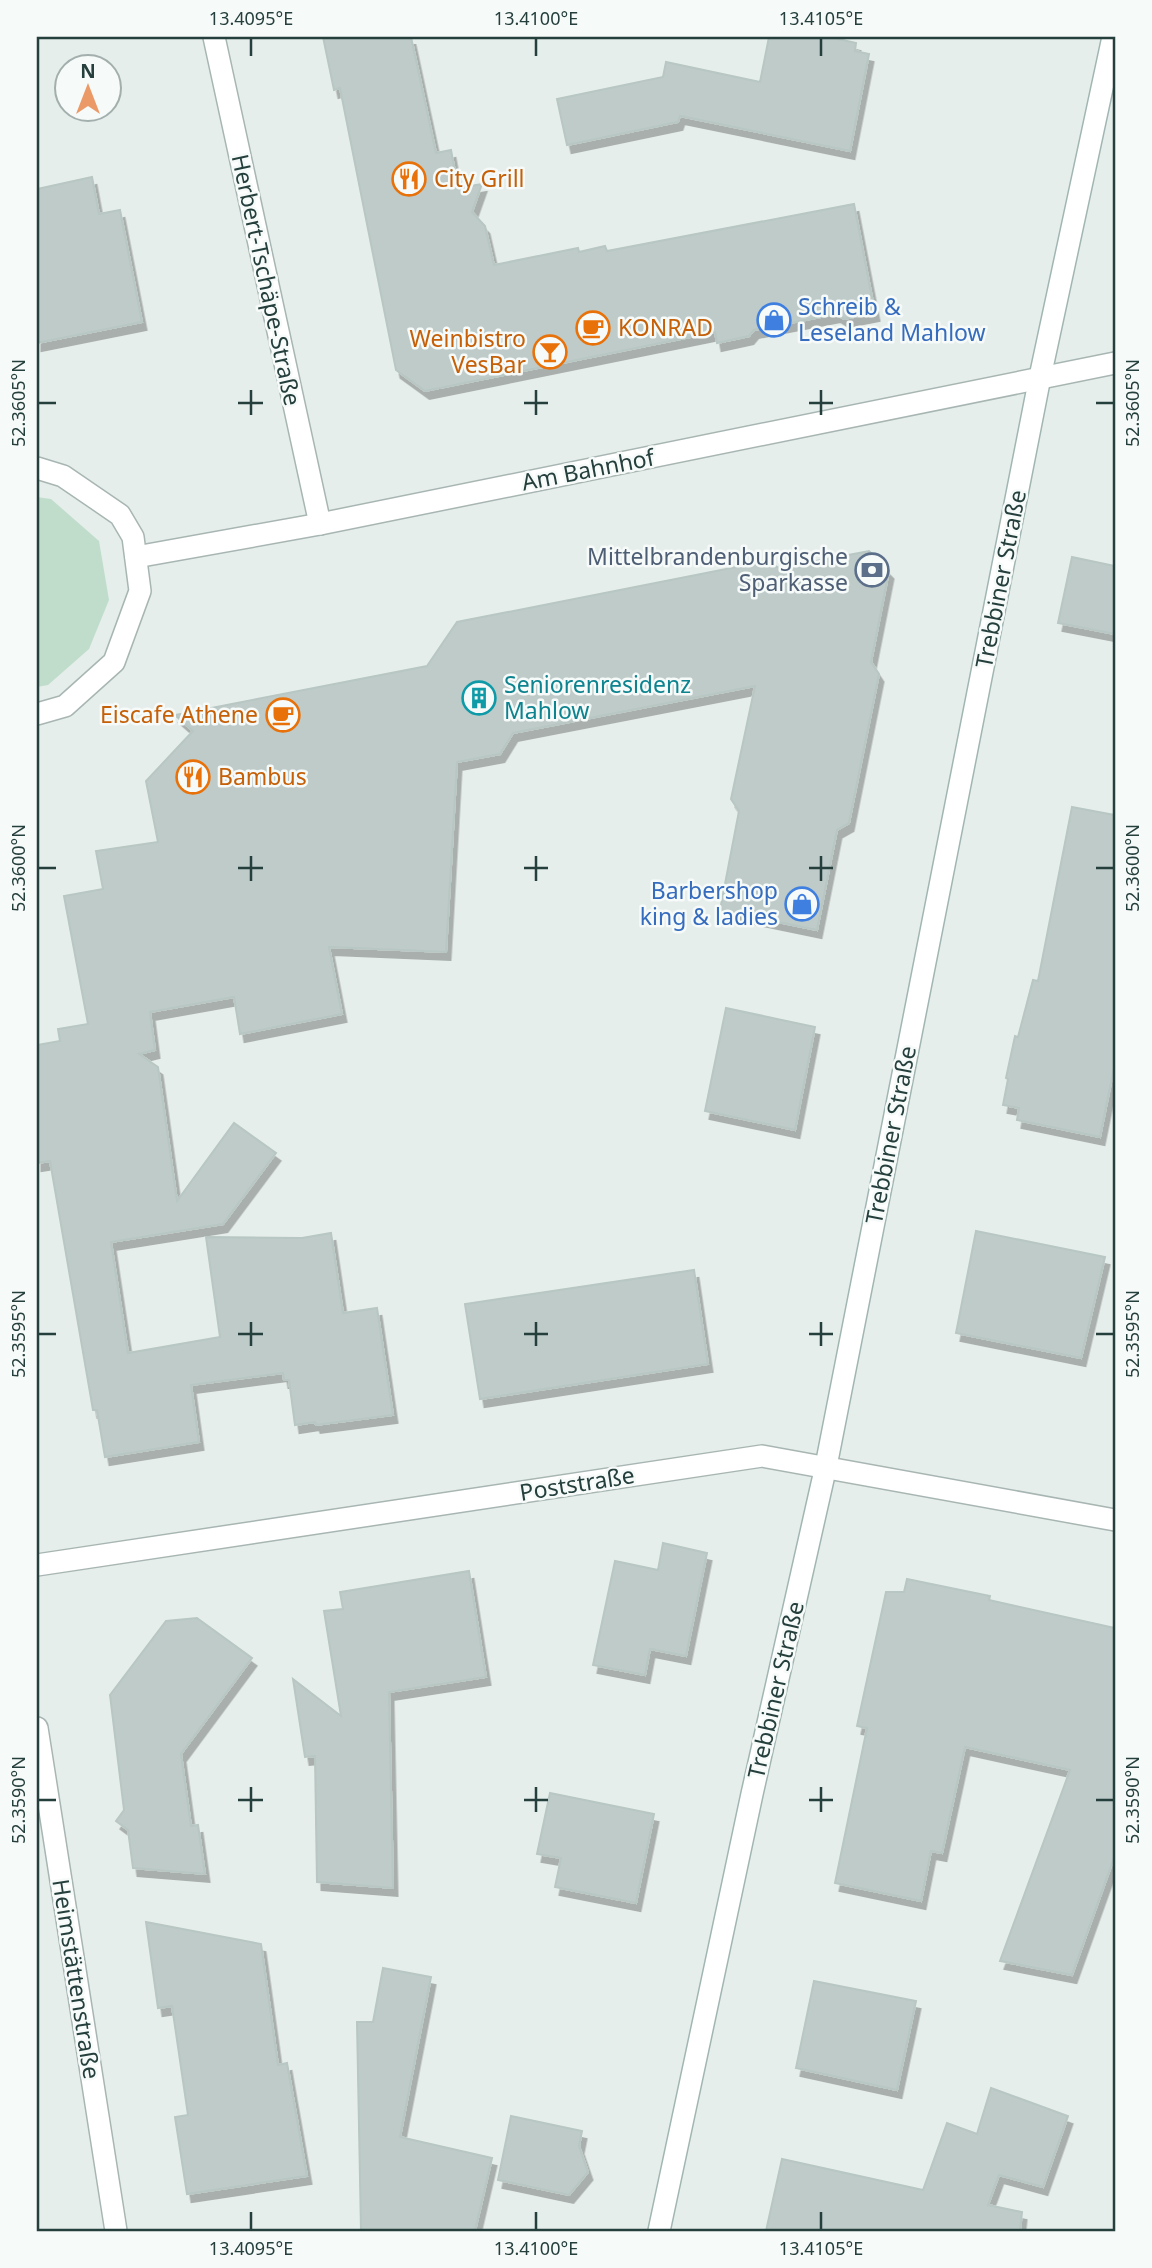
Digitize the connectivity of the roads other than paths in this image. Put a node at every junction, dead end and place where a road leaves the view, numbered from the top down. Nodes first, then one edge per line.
1 (214, 37) edge
2 (1113, 37) edge
3 (1115, 363) edge
4 (1040, 377) junction
5 (37, 468) edge
6 (320, 524) junction
7 (136, 557) junction
8 (37, 714) edge
9 (826, 1466) junction
10 (1115, 1520) edge
11 (37, 1565) edge
12 (37, 1728) edge
13 (116, 2231) edge
14 (659, 2231) edge

1 - 6 street, Herbert-Tschäpe-Straße
2 - 4 street, Trebbiner Straße
3 - 4 street, Am Bahnhof
4 - 6 street, Am Bahnhof
4 - 9 street, Trebbiner Straße
5 - 7 street
6 - 7 street, Am Bahnhof
7 - 8 street
9 - 10 street, Poststraße
9 - 11 street, Poststraße
9 - 14 street, Trebbiner Straße
12 - 13 street, Heimstättenstraße

